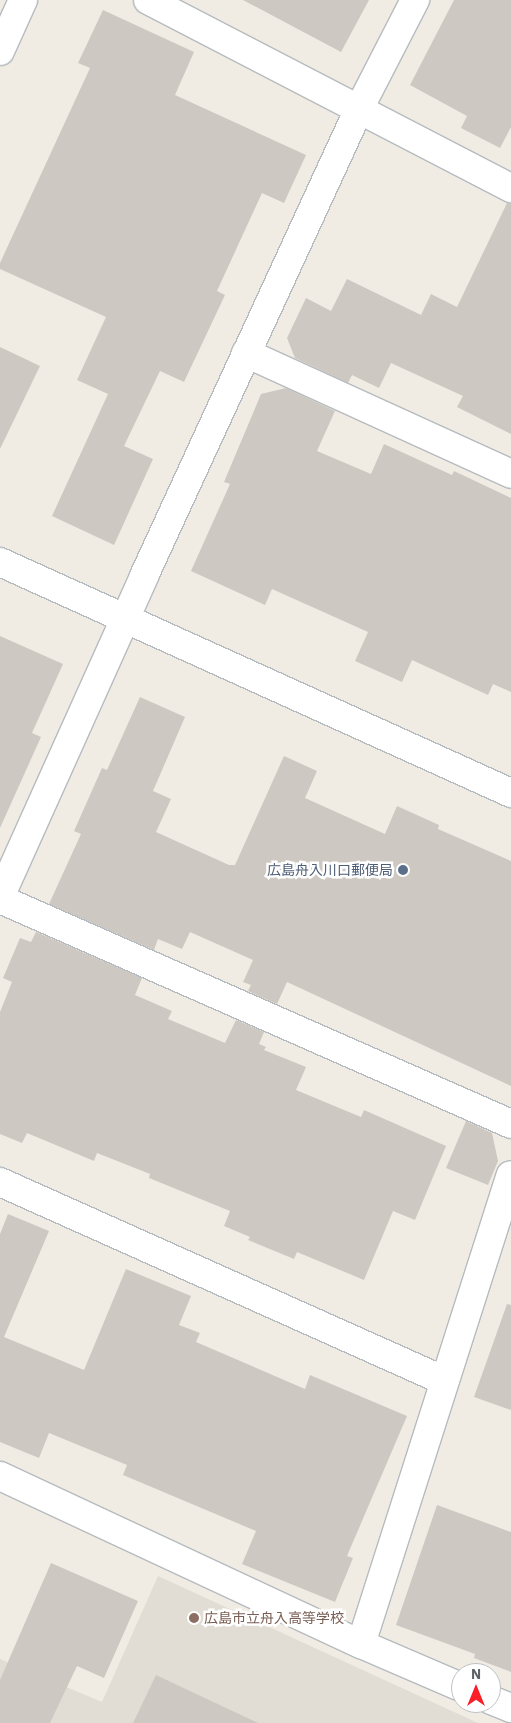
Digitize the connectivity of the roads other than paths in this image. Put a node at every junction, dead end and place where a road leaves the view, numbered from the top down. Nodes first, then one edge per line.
1 (23, 0) edge
2 (148, 0) edge
3 (415, 0) edge
4 (0, 51) edge
5 (359, 109) junction
6 (511, 188) edge
7 (246, 353) junction
8 (511, 474) edge
9 (0, 562) edge
10 (125, 619) junction
11 (511, 793) edge
12 (0, 898) edge
13 (511, 1124) edge
14 (511, 1175) edge
15 (0, 1182) edge
16 (444, 1381) junction
17 (0, 1476) edge
18 (361, 1644) junction
19 (451, 1683) edge

1 - 4 street
2 - 5 street
3 - 5 street
5 - 6 street
5 - 7 street
7 - 8 street
7 - 10 street
9 - 10 street
10 - 11 street
10 - 12 street
12 - 13 street
14 - 16 street
15 - 16 street
16 - 18 street
17 - 18 street
18 - 19 street

